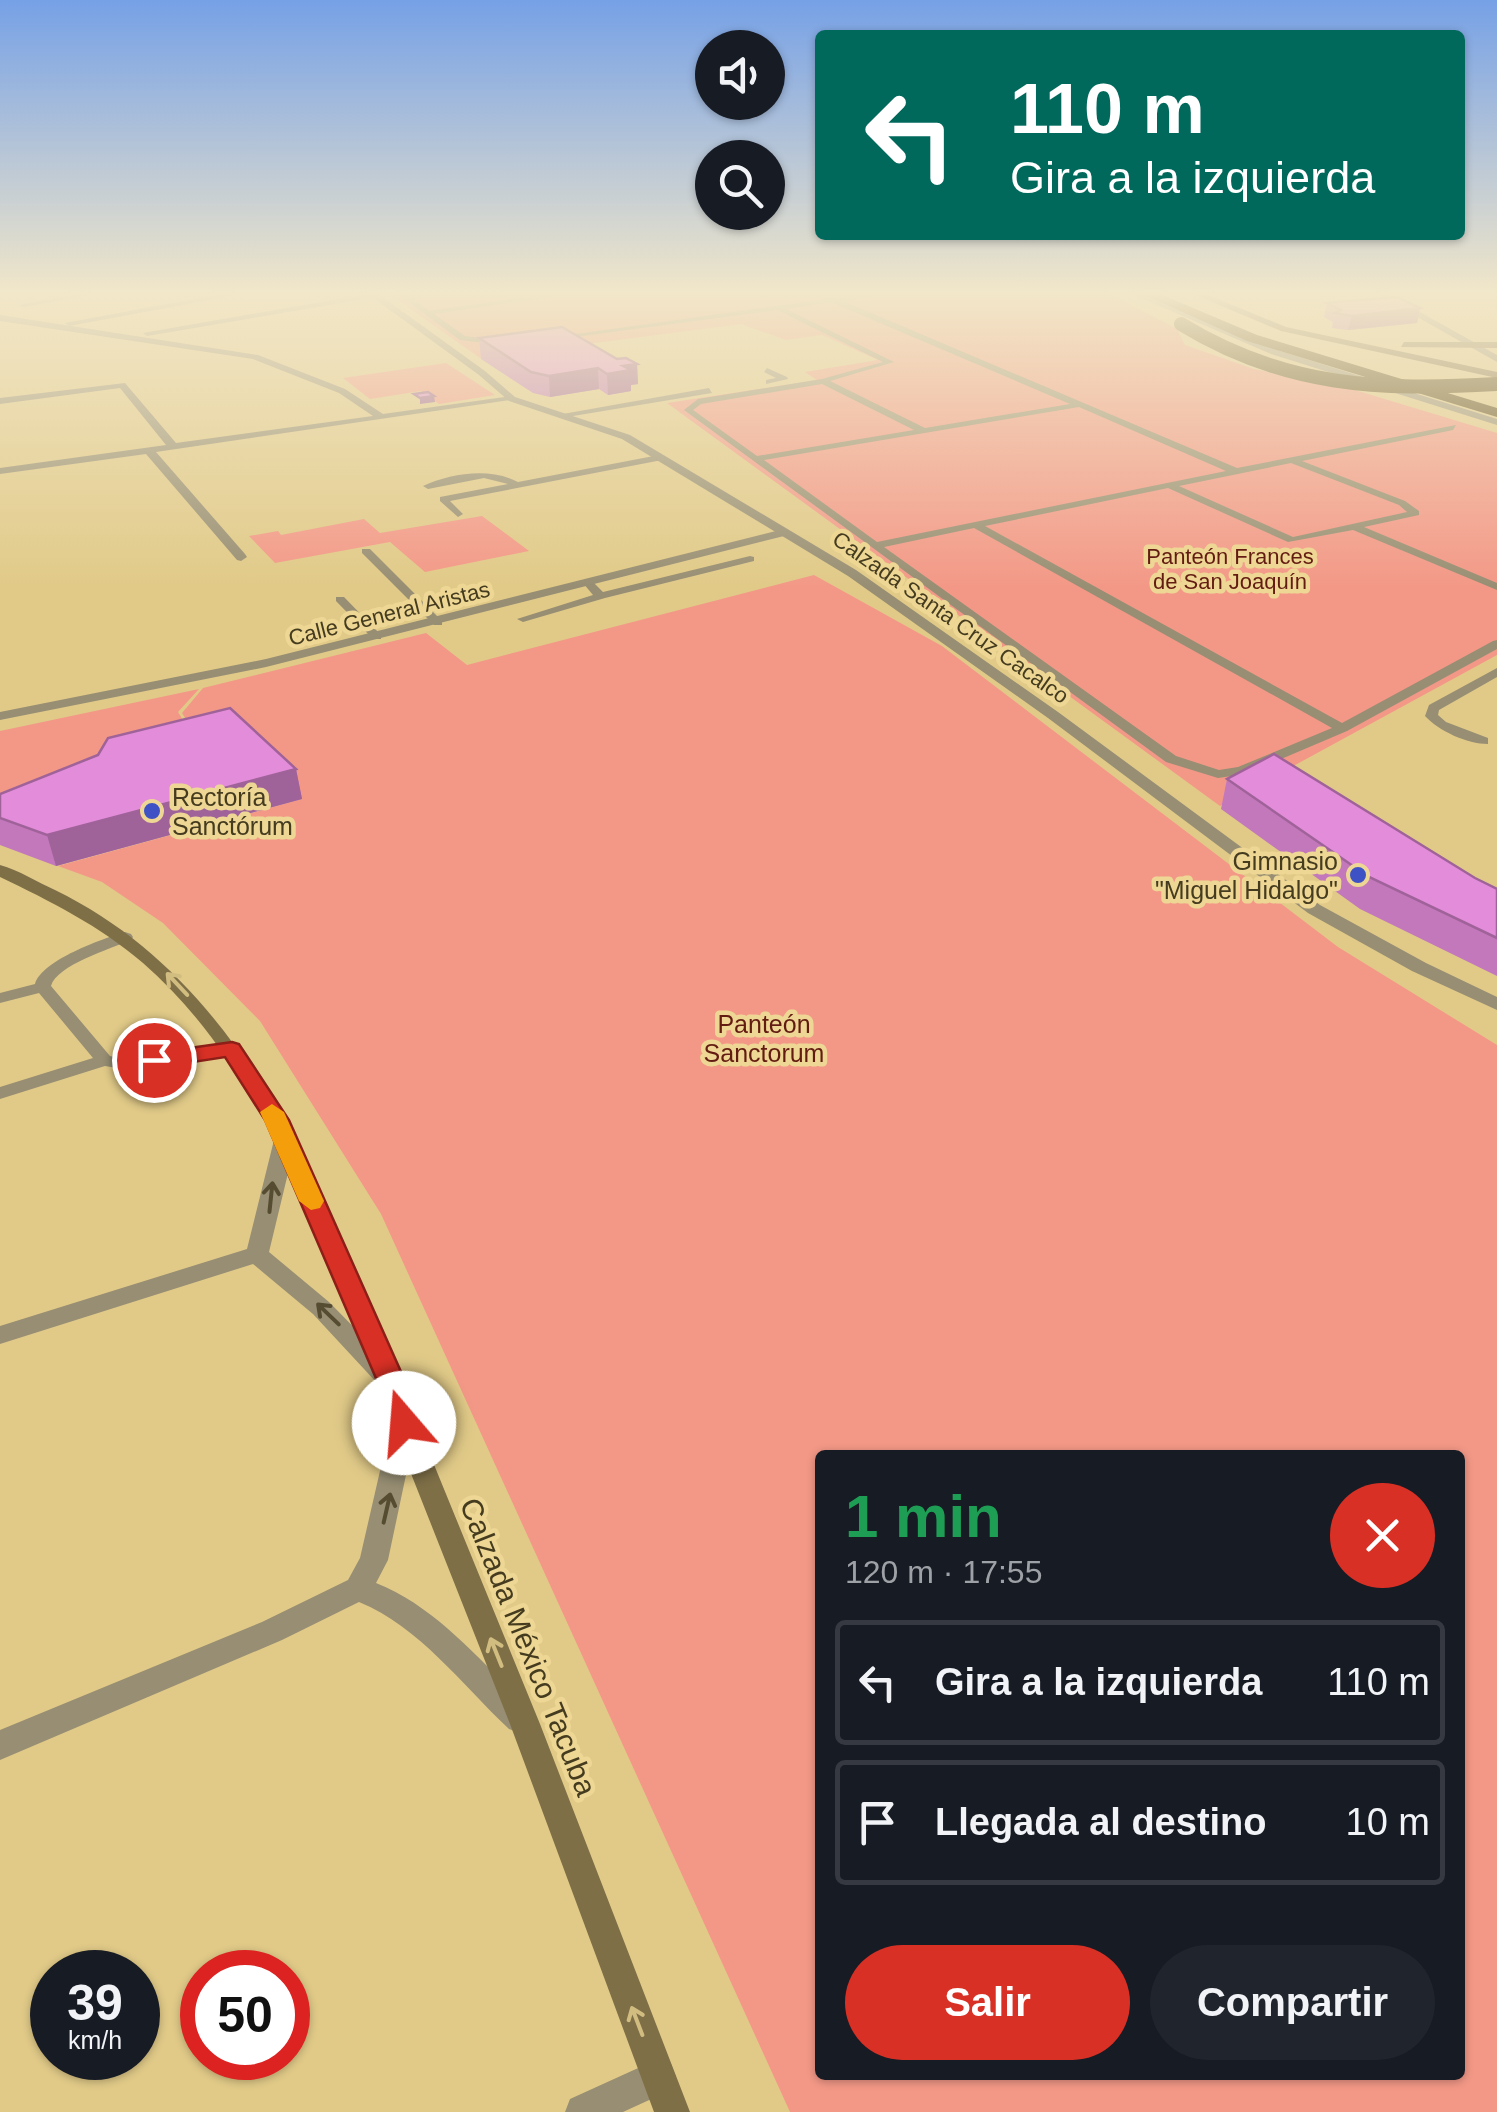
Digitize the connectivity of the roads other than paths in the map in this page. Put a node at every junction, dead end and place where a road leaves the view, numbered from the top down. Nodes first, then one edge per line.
1 (85, 390) edge
2 (126, 390) edge
3 (339, 390) edge
4 (501, 390) edge
5 (719, 390) edge
6 (777, 390) edge
7 (840, 390) edge
8 (1042, 390) edge
9 (1394, 390) edge
10 (1420, 390) edge
11 (512, 399) junction
12 (0, 400) edge
13 (1078, 405) junction
14 (1497, 413) edge
15 (378, 415) junction
16 (561, 415) junction
17 (1497, 422) edge
18 (1453, 427) dead end
19 (924, 431) junction
20 (171, 444) junction
21 (148, 448) junction
22 (659, 458) junction
23 (760, 458) junction
24 (1291, 460) junction
25 (0, 470) edge
26 (1235, 471) junction
27 (515, 484) junction
28 (428, 486) dead end
29 (1171, 486) junction
30 (458, 514) dead end
31 (976, 525) junction
32 (1356, 528) junction
33 (784, 534) junction
34 (878, 545) junction
35 (366, 551) dead end
36 (240, 558) dead end
37 (750, 558) dead end
38 (588, 584) junction
39 (1497, 587) edge
40 (601, 596) junction
41 (340, 599) dead end
42 (522, 619) dead end
43 (438, 623) junction
44 (377, 637) junction
45 (1497, 644) edge
46 (1497, 672) edge
47 (0, 716) edge
48 (1342, 728) junction
49 (1484, 742) dead end
50 (0, 870) edge
51 (125, 938) junction
52 (43, 987) junction
53 (0, 998) edge
54 (1497, 1004) edge
55 (232, 1049) junction
56 (104, 1060) junction
57 (0, 1092) edge
58 (284, 1140) junction
59 (257, 1254) junction
60 (0, 1335) edge
61 (392, 1383) junction
62 (404, 1423) junction
63 (358, 1589) junction
64 (525, 1724) junction
65 (0, 1745) edge
66 (658, 2077) junction
67 (583, 2112) edge
68 (672, 2112) edge

1 - 12 street
2 - 20 street
3 - 15 street
4 - 11 street, Calzada Santa Cruz Cacalco
5 - 16 lane
6 - 23 lane
7 - 19 lane
8 - 13 lane
9 - 17 street
10 - 14 highway
11 - 15 street
11 - 16 street, Calzada Santa Cruz Cacalco
13 - 19 lane
13 - 26 lane
15 - 20 street
16 - 22 street, Calzada Santa Cruz Cacalco
18 - 24 lane
19 - 23 lane
20 - 21 street
21 - 25 street
21 - 36 street
22 - 27 lane
22 - 33 street, Calzada Santa Cruz Cacalco
23 - 34 lane
24 - 26 lane
24 - 32 lane
26 - 29 lane
27 - 28 lane
27 - 30 lane
29 - 31 lane
29 - 32 lane
31 - 34 lane
31 - 48 lane
32 - 39 lane
33 - 38 street, Calle General Aristas
33 - 54 street, Calzada Santa Cruz Cacalco
34 - 48 lane
35 - 43 lane
37 - 40 lane
38 - 40 lane
38 - 43 street, Calle General Aristas
40 - 42 lane
41 - 44 lane
43 - 44 street, Calle General Aristas
44 - 47 street, Calle General Aristas
45 - 48 lane
46 - 49 lane
50 - 51 main road, Calzada México Tacuba
51 - 52 lane
55 -> 51 main road, Calzada México Tacuba
52 - 53 lane
52 - 56 lane
55 - 56 lane
55 - 58 main road, Calzada México Tacuba
56 - 57 lane
59 -> 58 street
58 - 61 main road, Calzada México Tacuba
59 - 60 street
61 -> 59 street
61 - 62 main road, Calzada México Tacuba
63 -> 62 street
64 -> 62 main road, Calzada México Tacuba
63 - 64 street
63 - 65 street
66 -> 64 main road, Calzada México Tacuba
66 - 67 street
66 - 68 main road, Calzada México Tacuba

